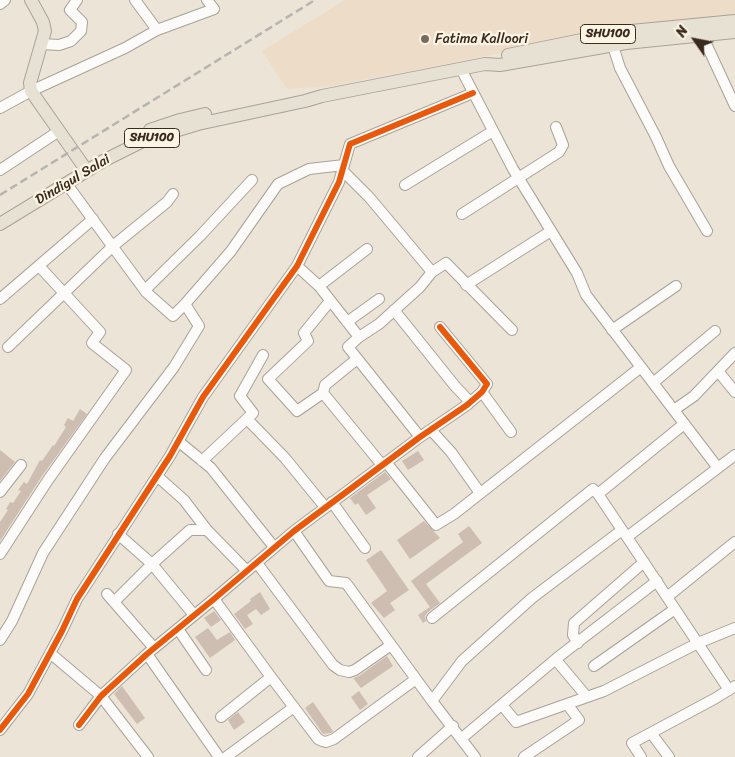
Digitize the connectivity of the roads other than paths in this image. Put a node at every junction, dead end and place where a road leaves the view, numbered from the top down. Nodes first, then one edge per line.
1 (5, 0) edge
2 (31, 0) edge
3 (77, 0) edge
4 (135, 0) edge
5 (207, 0) edge
6 (0, 4) edge
7 (735, 21) edge
8 (157, 30) junction
9 (735, 32) edge
10 (702, 35) junction
11 (42, 44) junction
12 (613, 46) junction
13 (485, 64) junction
14 (461, 68) junction
15 (31, 91) junction
16 (473, 93) junction
17 (735, 106) edge
18 (0, 108) edge
19 (556, 127) dead end
20 (60, 131) junction
21 (493, 131) junction
22 (85, 167) junction
23 (343, 168) junction
24 (0, 170) edge
25 (519, 178) junction
26 (252, 180) dead end
27 (66, 183) junction
28 (405, 185) dead end
29 (173, 194) dead end
30 (0, 214) edge
31 (462, 214) dead end
32 (93, 219) junction
33 (0, 224) edge
34 (551, 231) junction
35 (707, 231) dead end
36 (114, 246) junction
37 (367, 249) dead end
38 (38, 266) junction
39 (297, 266) junction
40 (432, 272) junction
41 (466, 285) junction
42 (319, 286) junction
43 (676, 286) dead end
44 (145, 290) junction
45 (65, 294) junction
46 (0, 299) edge
47 (379, 299) dead end
48 (330, 301) junction
49 (185, 304) junction
50 (394, 310) junction
51 (347, 322) junction
52 (440, 327) dead end
53 (512, 330) dead end
54 (612, 330) junction
55 (715, 331) dead end
56 (359, 337) junction
57 (8, 347) dead end
58 (735, 354) edge
59 (263, 355) dead end
60 (357, 359) junction
61 (641, 368) junction
62 (718, 371) junction
63 (653, 383) junction
64 (482, 392) junction
65 (735, 392) edge
66 (323, 393) junction
67 (470, 402) junction
68 (674, 410) junction
69 (247, 419) junction
70 (684, 424) junction
71 (431, 430) junction
72 (511, 432) dead end
73 (420, 437) junction
74 (178, 441) junction
75 (735, 455) edge
76 (202, 461) junction
77 (384, 464) junction
78 (21, 465) dead end
79 (718, 468) junction
80 (157, 476) junction
81 (0, 492) edge
82 (480, 493) junction
83 (598, 494) junction
84 (328, 505) junction
85 (207, 530) junction
86 (294, 531) junction
87 (625, 533) junction
88 (118, 534) junction
89 (274, 547) junction
90 (365, 548) dead end
91 (733, 548) edge
92 (0, 554) edge
93 (257, 562) junction
94 (644, 562) junction
95 (152, 564) junction
96 (247, 571) junction
97 (657, 581) junction
98 (107, 594) dead end
99 (667, 597) junction
100 (214, 599) junction
101 (114, 602) junction
102 (675, 609) junction
103 (194, 615) junction
104 (432, 618) dead end
105 (735, 628) edge
106 (178, 629) junction
107 (0, 640) edge
108 (578, 643) junction
109 (698, 643) junction
110 (391, 645) junction
111 (151, 651) junction
112 (50, 653) junction
113 (556, 660) junction
114 (594, 666) dead end
115 (206, 670) dead end
116 (271, 677) junction
117 (416, 679) junction
118 (732, 688) edge
119 (101, 696) junction
120 (587, 697) junction
121 (432, 701) junction
122 (567, 704) junction
123 (502, 705) junction
124 (294, 707) junction
125 (221, 717) dead end
126 (79, 725) dead end
127 (453, 726) junction
128 (0, 730) edge
129 (651, 733) junction
130 (462, 738) junction
131 (148, 757) edge
132 (219, 757) edge
133 (226, 757) edge
134 (418, 757) edge
135 (476, 757) edge
136 (524, 757) edge
137 (641, 757) edge
138 (669, 757) edge

1 - 6 street
2 - 11 main road
3 - 11 street
4 - 8 street
5 - 8 street
7 - 13 main road, Dindigul Salai / SHU100
8 - 15 street
9 - 10 main road, Dindigul Salai / SHU100
10 - 12 main road, Dindigul Salai / SHU100
10 - 17 street
11 - 15 main road
12 - 13 main road, Dindigul Salai / SHU100
12 - 35 street
13 - 14 main road, Dindigul Salai / SHU100
14 - 16 street
14 - 22 main road, Dindigul Salai / SHU100
15 - 18 street
15 - 20 main road
16 - 21 street
16 - 23 street
19 - 25 street
20 - 22 main road
20 - 24 street
21 - 25 street
21 - 28 street
22 - 27 main road, Dindigul Salai / SHU100
22 - 30 main road, Dindigul Salai / SHU100
23 - 39 street
23 - 40 street
23 - 49 street
25 - 31 street
25 - 34 street
26 - 44 street
27 - 32 street
27 - 33 main road, Dindigul Salai / SHU100
29 - 36 street
32 - 36 street
32 - 38 street
34 - 41 street
34 - 54 street
36 - 44 street
36 - 45 street
37 - 42 street
38 - 45 street
38 - 46 street
39 - 42 street
39 - 74 street
40 - 41 street
40 - 50 street
41 - 53 street
42 - 48 street
43 - 54 street
44 - 49 street
45 - 57 street
45 - 92 street
47 - 51 street
48 - 51 street
48 - 66 street
49 - 107 street
50 - 56 street
50 - 67 street
51 - 56 street
52 - 64 street
54 - 61 street
55 - 63 street
56 - 60 street
58 - 62 street
59 - 69 street
60 - 66 street
60 - 73 street
61 - 63 street
61 - 82 street
62 - 65 street
62 - 68 street
63 - 68 street
64 - 67 street
64 - 72 street
66 - 77 street
67 - 71 street
68 - 70 street
69 - 76 street
69 - 84 street
70 - 79 street
70 - 83 street
71 - 73 street
71 - 82 street
73 - 77 street
74 - 76 street
74 - 80 street
75 - 79 street
76 - 89 street
77 - 82 street
77 - 84 street
78 - 81 street
79 - 87 street
80 - 85 street
80 - 88 street
83 - 87 street
83 - 104 street
84 - 86 street
84 - 90 street
85 - 95 street
85 - 96 street
86 - 89 street
86 - 110 street
87 - 94 street
87 - 121 street
88 - 95 street
88 - 112 street
89 - 93 street
91 - 99 street
93 - 96 street
93 - 110 street
94 - 97 street
94 - 108 street
95 - 101 street
95 - 103 street
96 - 100 street
97 - 99 street
97 - 108 street
98 - 101 street
99 - 102 street
100 - 103 street
100 - 116 street
101 - 111 street
102 - 109 street
102 - 114 street
103 - 106 street
105 - 109 street
106 - 111 street
106 - 115 street
108 - 113 street
109 - 118 street
109 - 120 street
110 - 117 street
111 - 119 street
111 - 132 street
112 - 119 street
112 - 128 street
113 - 120 street
113 - 123 street
116 - 124 street
116 - 125 street
117 - 121 street
117 - 124 street
118 - 129 street
119 - 126 street
119 - 131 street
120 - 122 street
121 - 127 street
122 - 123 street
122 - 136 street
123 - 130 street
124 - 133 street
127 - 130 street
127 - 134 street
129 - 137 street
129 - 138 street
130 - 135 street

